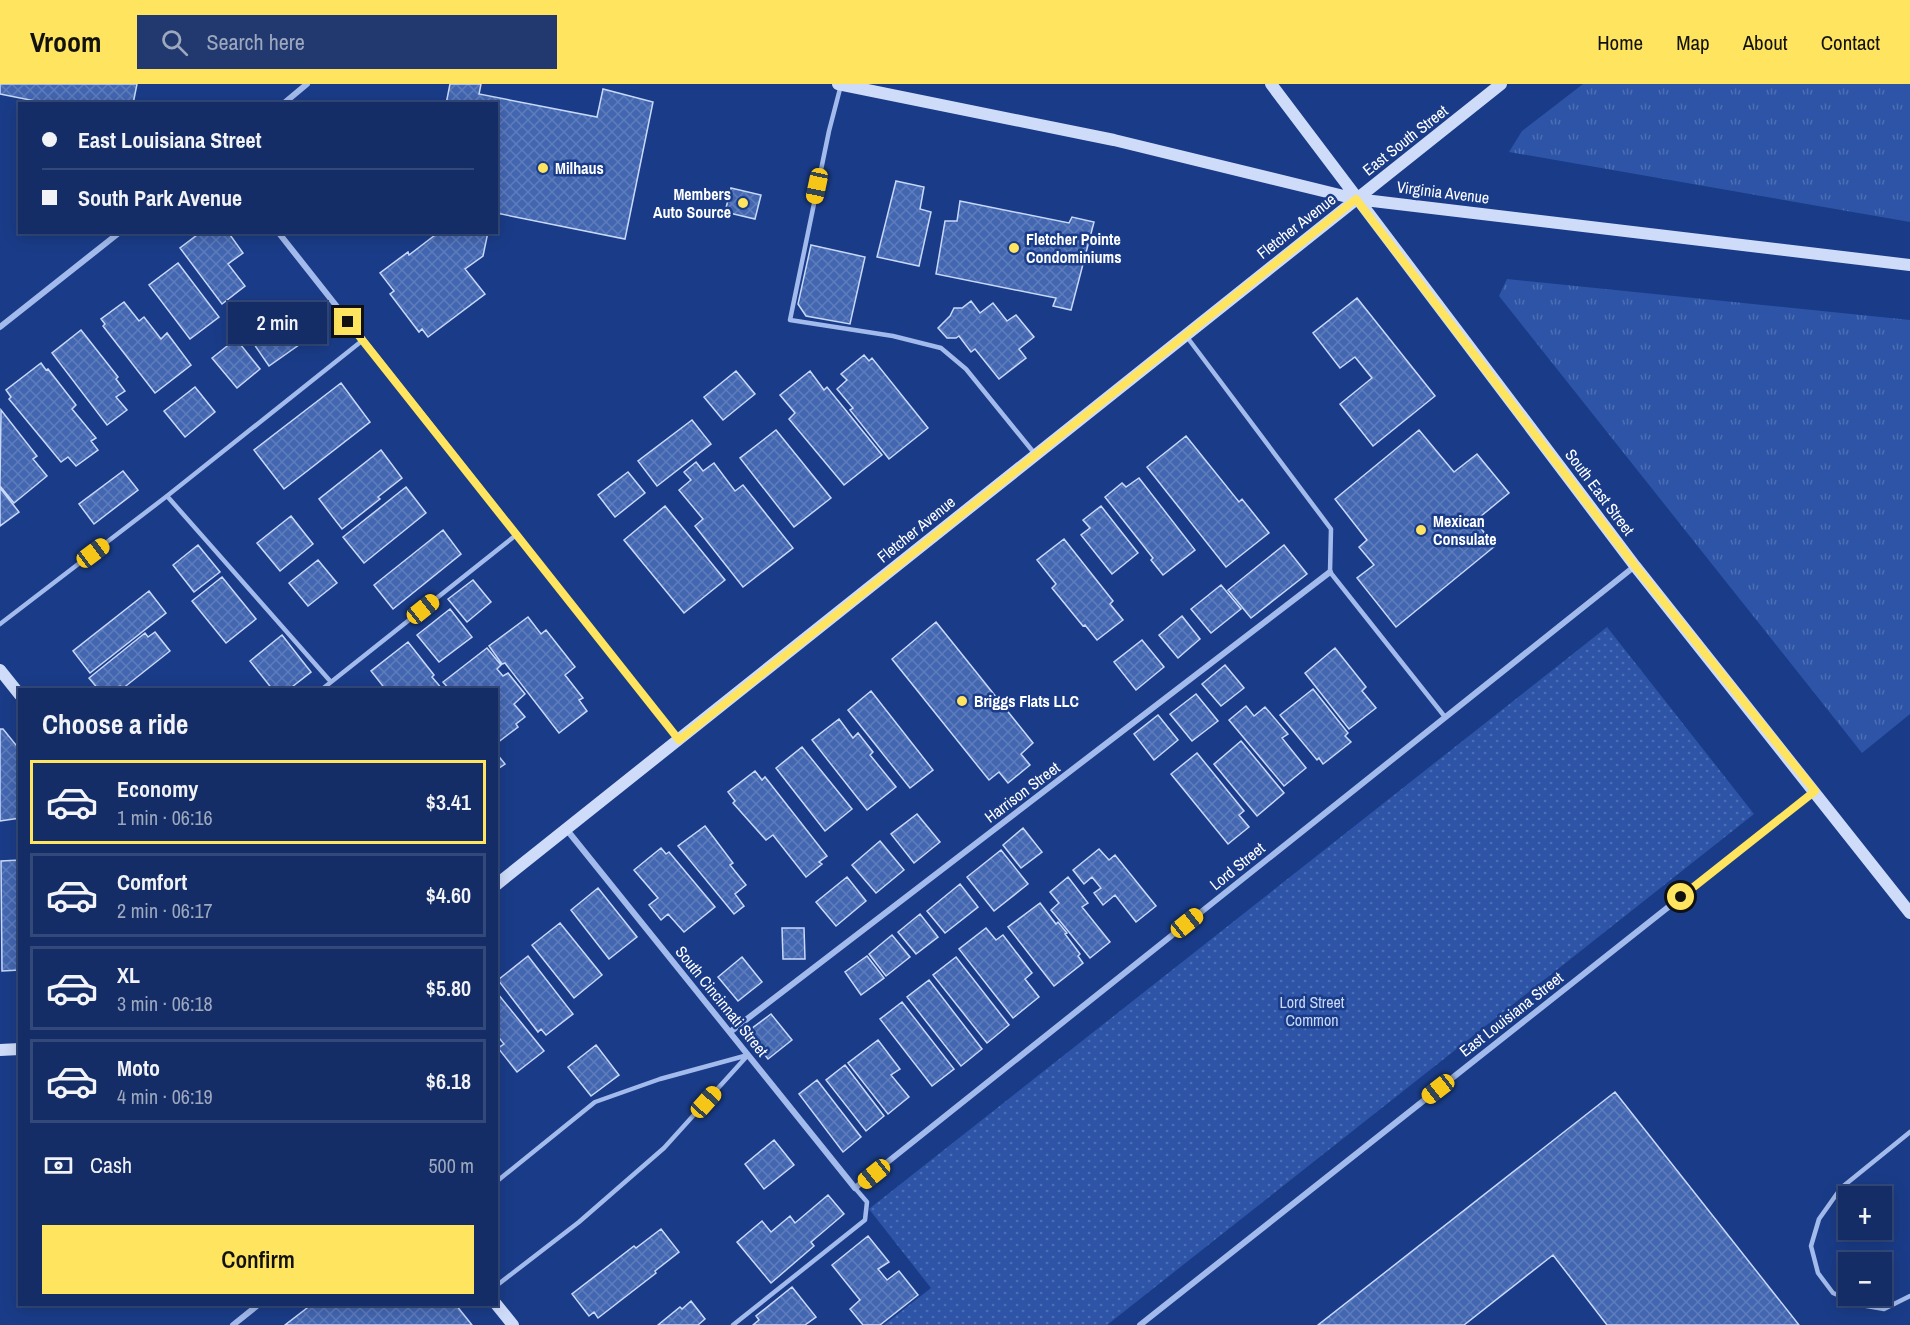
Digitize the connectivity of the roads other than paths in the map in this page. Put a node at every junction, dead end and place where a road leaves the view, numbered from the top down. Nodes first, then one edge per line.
1 (307, 84) edge
2 (839, 84) edge
3 (1271, 84) edge
4 (1501, 84) edge
5 (285, 102) edge
6 (1356, 199) junction
7 (117, 234) edge
8 (280, 234) edge
9 (1910, 265) edge
10 (0, 327) edge
11 (1185, 335) junction
12 (363, 340) junction
13 (1035, 454) junction
14 (167, 496) junction
15 (516, 535) junction
16 (1635, 566) junction
17 (1330, 572) junction
18 (0, 624) edge
19 (0, 670) edge
20 (331, 682) junction
21 (324, 688) edge
22 (13, 689) edge
23 (1445, 717) junction
24 (679, 740) junction
25 (1815, 791) junction
26 (567, 830) junction
27 (498, 883) edge
28 (1910, 913) edge
29 (730, 1032) junction
30 (18, 1049) edge
31 (0, 1050) edge
32 (748, 1055) junction
33 (1910, 1132) edge
34 (498, 1180) edge
35 (855, 1188) junction
36 (498, 1284) edge
37 (1910, 1296) edge
38 (257, 1306) edge
39 (498, 1306) edge
40 (233, 1325) edge
41 (513, 1325) edge
42 (733, 1325) edge
43 (1140, 1325) edge

1 - 5 street
2 - 6 main road, Virginia Avenue
2 - 13 lane
3 - 6 main road, South East Street
4 - 6 main road, East South Street
6 - 9 main road, Virginia Avenue
6 - 11 main road, Fletcher Avenue
6 - 16 main road, South East Street
7 - 10 street
8 - 12 street
11 - 13 main road, Fletcher Avenue
11 - 17 lane
12 - 14 lane
12 - 15 street
13 - 24 main road, Fletcher Avenue
14 - 18 lane
14 - 20 lane
15 - 20 lane
15 - 24 street
16 - 23 street, Lord Street
16 - 25 main road, South East Street
17 - 23 lane
17 - 29 street, Harrison Street
19 - 22 main road
20 - 21 lane
23 - 35 street, Lord Street
24 - 26 main road, Fletcher Avenue
25 - 28 main road, South East Street
25 - 43 street, East Louisiana Street
26 - 27 main road, Fletcher Avenue
26 - 29 street, South Cincinnati Street
29 - 32 street, South Cincinnati Street
30 - 31 main road
32 - 34 lane
32 - 35 street, South Cincinnati Street
32 - 36 lane
33 - 37 lane
35 - 42 lane
38 - 40 street
39 - 41 main road

